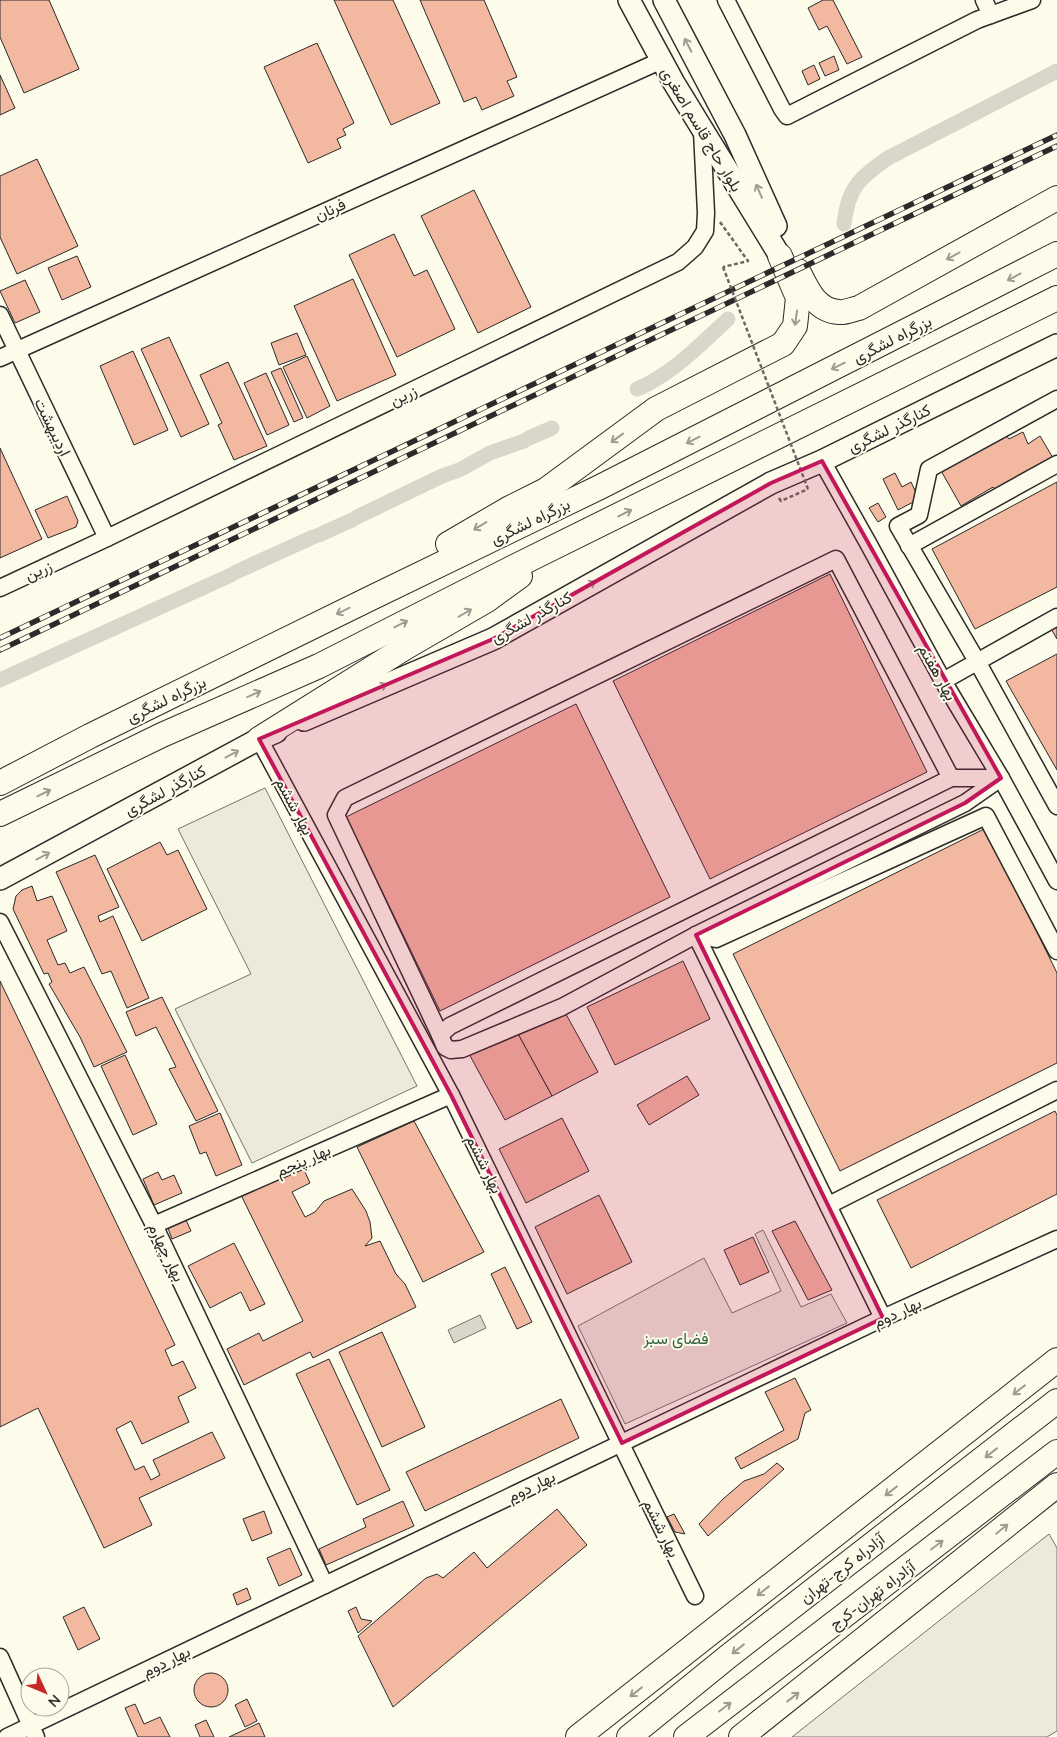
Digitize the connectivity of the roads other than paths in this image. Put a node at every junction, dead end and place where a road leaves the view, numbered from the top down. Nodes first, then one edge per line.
1 (629, 0) edge
2 (664, 0) edge
3 (726, 0) edge
4 (984, 0) edge
5 (1032, 0) edge
6 (991, 15) junction
7 (660, 61) junction
8 (702, 72) junction
9 (674, 83) junction
10 (702, 131) junction
11 (1057, 198) edge
12 (784, 253) junction
13 (1057, 254) edge
14 (1057, 298) edge
15 (0, 315) edge
16 (1057, 345) edge
17 (17, 350) junction
18 (0, 358) edge
19 (1057, 399) edge
20 (822, 461) junction
21 (1057, 464) edge
22 (588, 532) junction
23 (107, 538) junction
24 (909, 546) junction
25 (0, 588) edge
26 (369, 598) junction
27 (1057, 617) edge
28 (978, 663) junction
29 (943, 681) junction
30 (259, 739) junction
31 (951, 778) junction
32 (1001, 778) junction
33 (0, 782) edge
34 (1057, 806) edge
35 (0, 814) edge
36 (0, 879) edge
37 (1057, 880) edge
38 (0, 922) edge
39 (696, 934) junction
40 (1057, 951) edge
41 (440, 1035) junction
42 (1057, 1090) edge
43 (452, 1095) junction
44 (829, 1205) junction
45 (154, 1225) junction
46 (1057, 1238) edge
47 (884, 1318) junction
48 (1057, 1360) edge
49 (1057, 1402) edge
50 (622, 1443) junction
51 (1057, 1452) edge
52 (1057, 1485) edge
53 (324, 1585) junction
54 (695, 1596) dead end
55 (0, 1657) edge
56 (34, 1731) edge
57 (7, 1737) edge
58 (578, 1737) edge
59 (629, 1737) edge
60 (686, 1737) edge
61 (741, 1737) edge

1 - 7 main road, بلوار حاج قاسم اصغری
8 -> 2 main road, بلوار حاج قاسم اصغری
3 - 6 street
4 - 6 street
5 - 6 street
7 - 9 main road, بلوار حاج قاسم اصغری
7 - 17 street, فرنان
8 - 9 main road
12 -> 8 main road, بلوار حاج قاسم اصغری
9 - 10 main road, بلوار حاج قاسم اصغری
10 - 12 main road, بلوار حاج قاسم اصغری
10 - 23 street, زرین
11 -> 12 highway
12 -> 26 highway
13 -> 26 highway, بزرگراه لشگری
22 -> 14 highway, بزرگراه لشگری
15 - 17 street, اردیبهشت
16 - 20 main road, کنارگذر لشگری
17 - 18 street, فرنان
17 - 23 street, اردیبهشت
19 - 24 street
20 - 29 street, بهار هفتم
30 -> 20 main road, کنارگذر لشگری
21 - 24 street
30 -> 22 highway
35 -> 22 highway, بزرگراه لشگری
23 - 25 street, زرین
24 - 28 street
26 -> 33 highway, بزرگراه لشگری
27 - 28 street
28 - 29 street
28 - 34 street
29 - 32 street, بهار هفتم
36 -> 30 main road, کنارگذر لشگری
30 - 43 street, بهار ششم
31 - 32 street
31 - 41 street
31 - 41 street
32 - 37 street, بهار هفتم
32 - 39 street
38 - 45 street, بهار چهارم
39 - 40 street
39 - 41 street
39 - 44 street
42 - 44 street
43 - 45 street, بهار پنجم
43 - 50 street, بهار ششم
44 - 47 street
45 - 53 street, بهار چهارم
46 - 47 street, بهار دوم
47 - 50 street, بهار دوم
48 -> 58 highway
49 -> 59 highway, آزادراه کرج-تهران
50 - 53 street, بهار دوم
50 - 54 street, بهار ششم
60 -> 51 highway, آزادراه تهران-کرج
61 -> 52 highway
53 - 56 street, بهار دوم
55 - 56 street
56 - 57 street, بهار دوم

